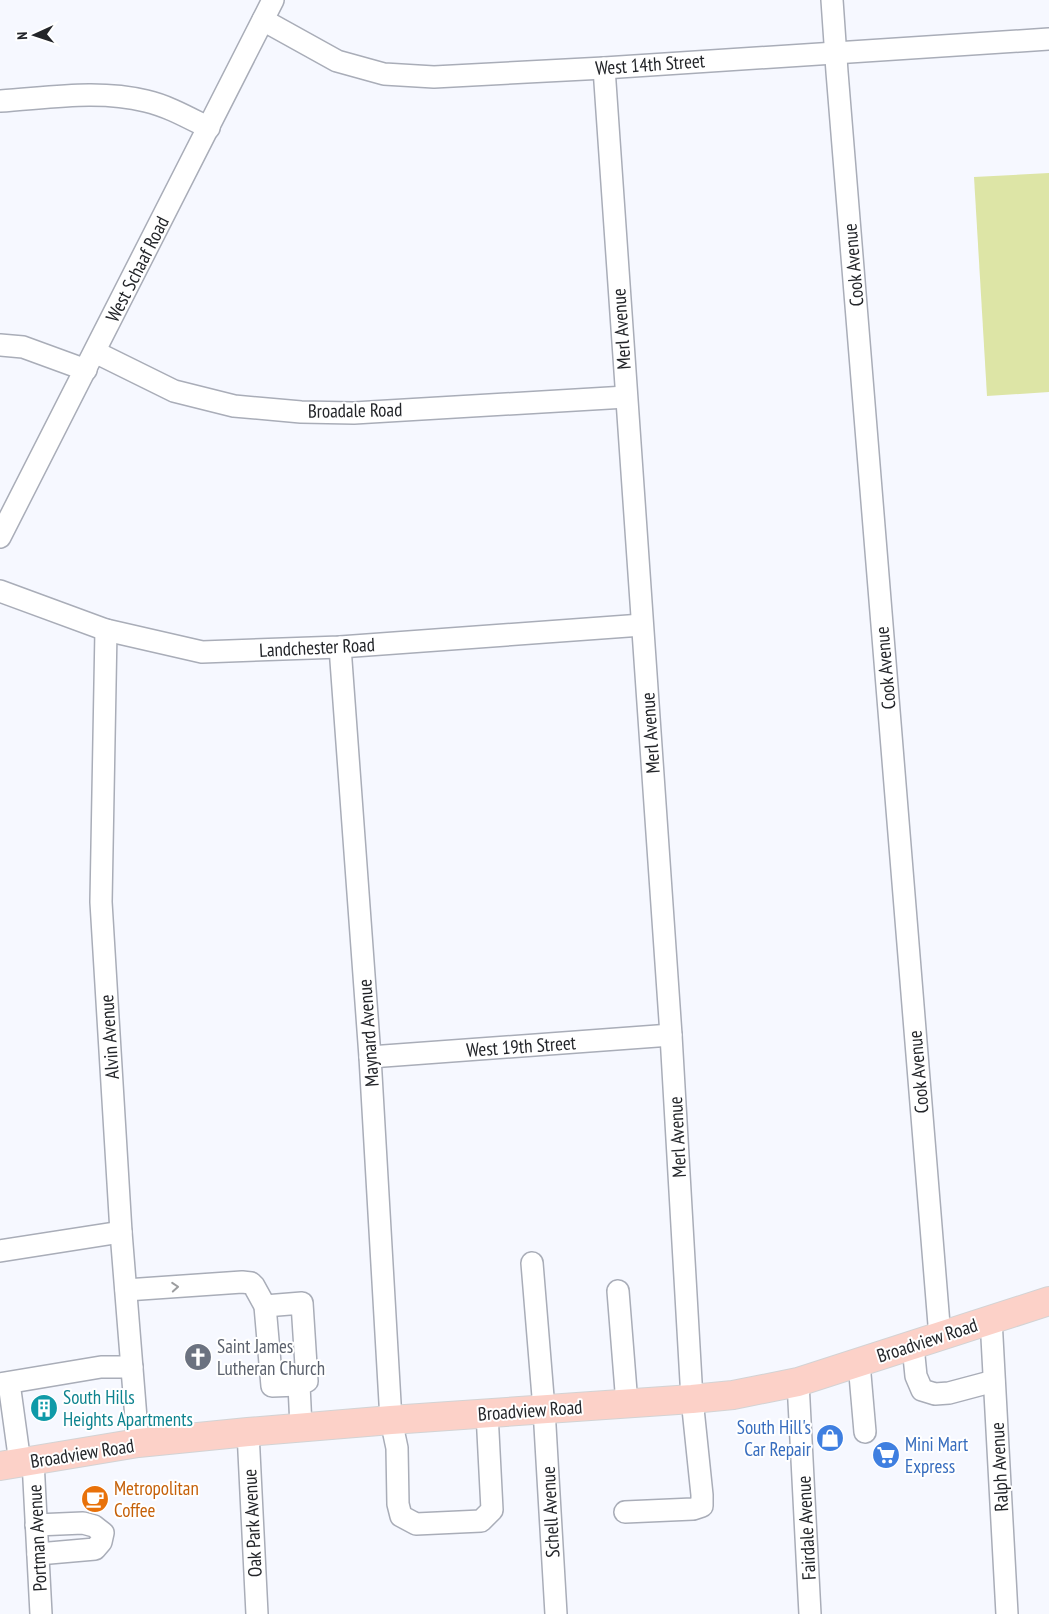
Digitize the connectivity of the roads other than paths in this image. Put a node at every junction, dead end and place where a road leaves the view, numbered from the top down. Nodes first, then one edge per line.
1 (273, 0) edge
2 (832, 0) edge
3 (263, 20) junction
4 (1049, 39) edge
5 (835, 52) junction
6 (604, 68) junction
7 (0, 102) edge
8 (209, 128) junction
9 (0, 345) edge
10 (91, 361) junction
11 (626, 397) junction
12 (0, 537) edge
13 (0, 591) edge
14 (642, 625) junction
15 (106, 630) junction
16 (340, 647) junction
17 (671, 1035) junction
18 (370, 1057) junction
19 (121, 1232) junction
20 (0, 1251) edge
21 (532, 1263) dead end
22 (126, 1290) junction
23 (618, 1291) dead end
24 (1049, 1301) edge
25 (265, 1306) junction
26 (991, 1319) junction
27 (940, 1337) junction
28 (913, 1346) junction
29 (859, 1363) junction
30 (132, 1367) junction
31 (798, 1382) junction
32 (994, 1382) junction
33 (4, 1383) edge
34 (299, 1385) junction
35 (692, 1399) junction
36 (627, 1404) junction
37 (544, 1409) junction
38 (487, 1413) junction
39 (391, 1420) junction
40 (301, 1428) junction
41 (248, 1432) junction
42 (865, 1432) dead end
43 (138, 1443) junction
44 (17, 1463) edge
45 (625, 1512) dead end
46 (36, 1525) junction
47 (38, 1554) junction
48 (41, 1614) edge
49 (257, 1614) edge
50 (556, 1614) edge
51 (810, 1614) edge
52 (1007, 1614) edge

1 - 3 street, West Schaaf Road
2 - 5 street, Cook Avenue
3 - 6 street, West 14th Street
3 - 8 street, West Schaaf Road
4 - 5 street, West 14th Street
5 - 6 street, West 14th Street
5 - 27 street, Cook Avenue
6 - 11 street, Merl Avenue
7 - 8 street
8 - 10 street, West Schaaf Road
9 - 10 street, Broadale Road
10 - 11 street, Broadale Road
10 - 12 street, West Schaaf Road
11 - 14 street, Merl Avenue
13 - 15 street, Landchester Road
14 - 16 street, Landchester Road
14 - 17 street, Merl Avenue
15 - 16 street, Landchester Road
15 - 19 street, Alvin Avenue
16 - 18 street, Maynard Avenue
17 - 18 street, West 19th Street
17 - 35 street, Merl Avenue
18 - 39 street, Maynard Avenue
19 - 20 street
19 - 22 street, Alvin Avenue
21 - 37 street, Schell Avenue
22 -> 25 street
22 - 30 street, Alvin Avenue
23 - 36 street
24 - 26 main road, Broadview Road
25 - 34 street
25 - 34 street
26 - 27 main road, Broadview Road
26 - 32 street, Ralph Avenue
27 - 28 main road, Broadview Road
28 - 29 main road, Broadview Road
28 - 32 street
29 - 31 main road, Broadview Road
29 - 42 street
30 - 33 street
30 - 43 street, Alvin Avenue
31 - 35 main road, Broadview Road
31 - 51 street, Fairdale Avenue
32 - 52 street, Ralph Avenue
33 - 44 street, Portman Avenue
34 - 40 street
35 - 36 main road, Broadview Road
35 - 45 street, Merl Avenue
36 - 37 main road, Broadview Road
37 - 38 main road, Broadview Road
37 - 50 street, Schell Avenue
38 - 39 main road, Broadview Road
38 - 39 street, Maynard Avenue
39 - 40 main road, Broadview Road
40 - 41 main road, Broadview Road
41 - 43 main road, Broadview Road
41 - 49 street, Oak Park Avenue
43 - 44 main road, Broadview Road
44 - 46 street, Portman Avenue
46 - 47 street, Portman Avenue
46 - 47 street
47 - 48 street, Portman Avenue

